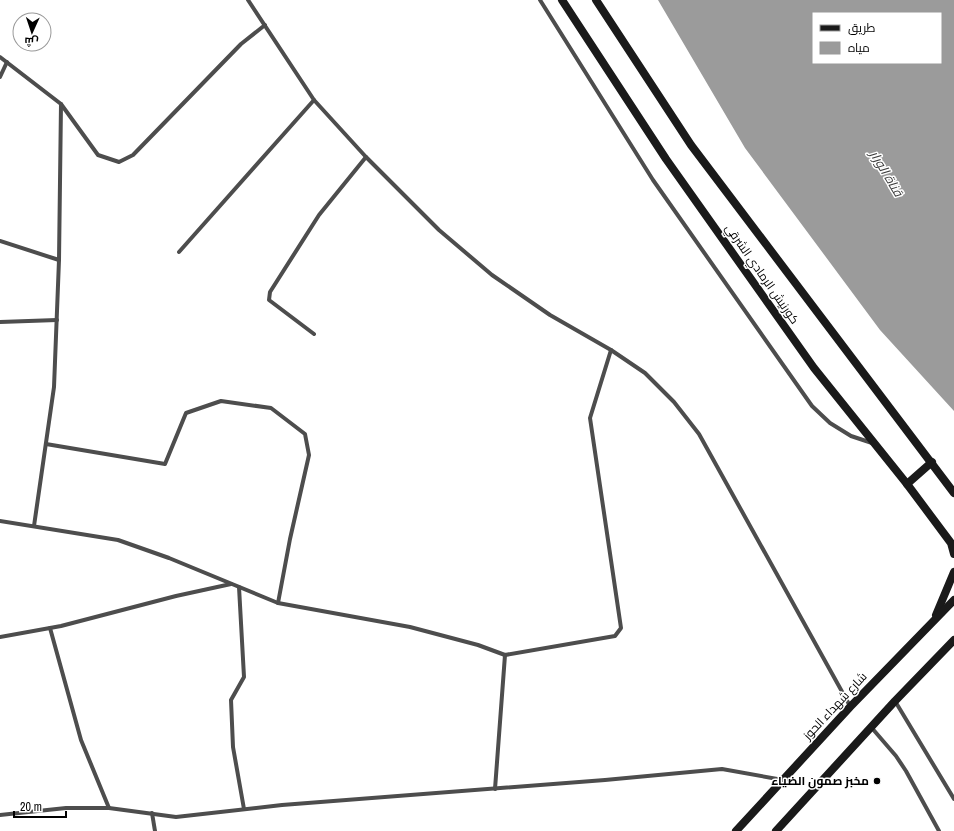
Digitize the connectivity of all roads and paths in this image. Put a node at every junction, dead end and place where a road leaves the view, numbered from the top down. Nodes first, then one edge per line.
1 (248, 0) edge
2 (540, 0) edge
3 (562, 0) edge
4 (596, 0) edge
5 (264, 25) junction
6 (0, 57) edge
7 (6, 62) junction
8 (0, 77) edge
9 (314, 100) junction
10 (61, 104) junction
11 (366, 157) junction
12 (0, 241) edge
13 (179, 252) dead end
14 (59, 260) junction
15 (57, 320) junction
16 (0, 322) edge
17 (314, 334) dead end
18 (611, 350) junction
19 (874, 443) junction
20 (46, 444) junction
21 (932, 462) junction
22 (907, 484) junction
23 (954, 492) edge
24 (0, 521) edge
25 (34, 526) junction
26 (954, 554) edge
27 (954, 572) edge
28 (231, 583) junction
29 (239, 587) junction
30 (954, 600) edge
31 (278, 603) junction
32 (934, 619) junction
33 (50, 628) junction
34 (0, 637) edge
35 (954, 640) edge
36 (505, 654) junction
37 (894, 701) junction
38 (850, 707) junction
39 (871, 727) junction
40 (783, 780) junction
41 (495, 788) junction
42 (954, 799) edge
43 (109, 808) junction
44 (244, 810) junction
45 (152, 813) junction
46 (0, 815) edge
47 (155, 831) edge
48 (736, 831) edge
49 (776, 831) edge
50 (939, 831) edge

1 - 5 street
2 - 19 street
3 - 19 main road, كورنيش الرمادي الشرقي
4 - 21 main road, كورنيش الرمادي الشرقي
5 - 9 street
5 - 10 street
6 - 7 street
7 - 8 street
7 - 10 street
9 - 11 street
9 - 13 street
10 - 14 street
11 - 17 street
11 - 18 street
12 - 14 street
14 - 15 street
15 - 16 street
15 - 20 street
18 - 36 street
18 - 38 street
19 - 22 main road, كورنيش الرمادي الشرقي
20 - 25 street
20 - 31 street
21 - 22 main road
21 - 23 main road, كورنيش الرمادي الشرقي
22 - 26 main road, كورنيش الرمادي الشرقي
24 - 25 street
25 - 28 street
27 - 32 main road
28 - 29 street
28 - 33 street
29 - 31 street
29 - 44 street
30 - 32 main road, شارع شهداء الحوز
31 - 36 street
32 - 38 main road, شارع شهداء الحوز
33 - 34 street
33 - 43 street
35 - 37 main road
36 - 41 street
37 - 39 main road
37 - 42 street
38 - 40 main road, شارع شهداء الحوز
39 - 49 main road
39 - 50 street
40 - 41 street
40 - 48 main road, شارع شهداء الحوز
41 - 44 street
43 - 45 street
43 - 46 street
44 - 45 street
45 - 47 street

